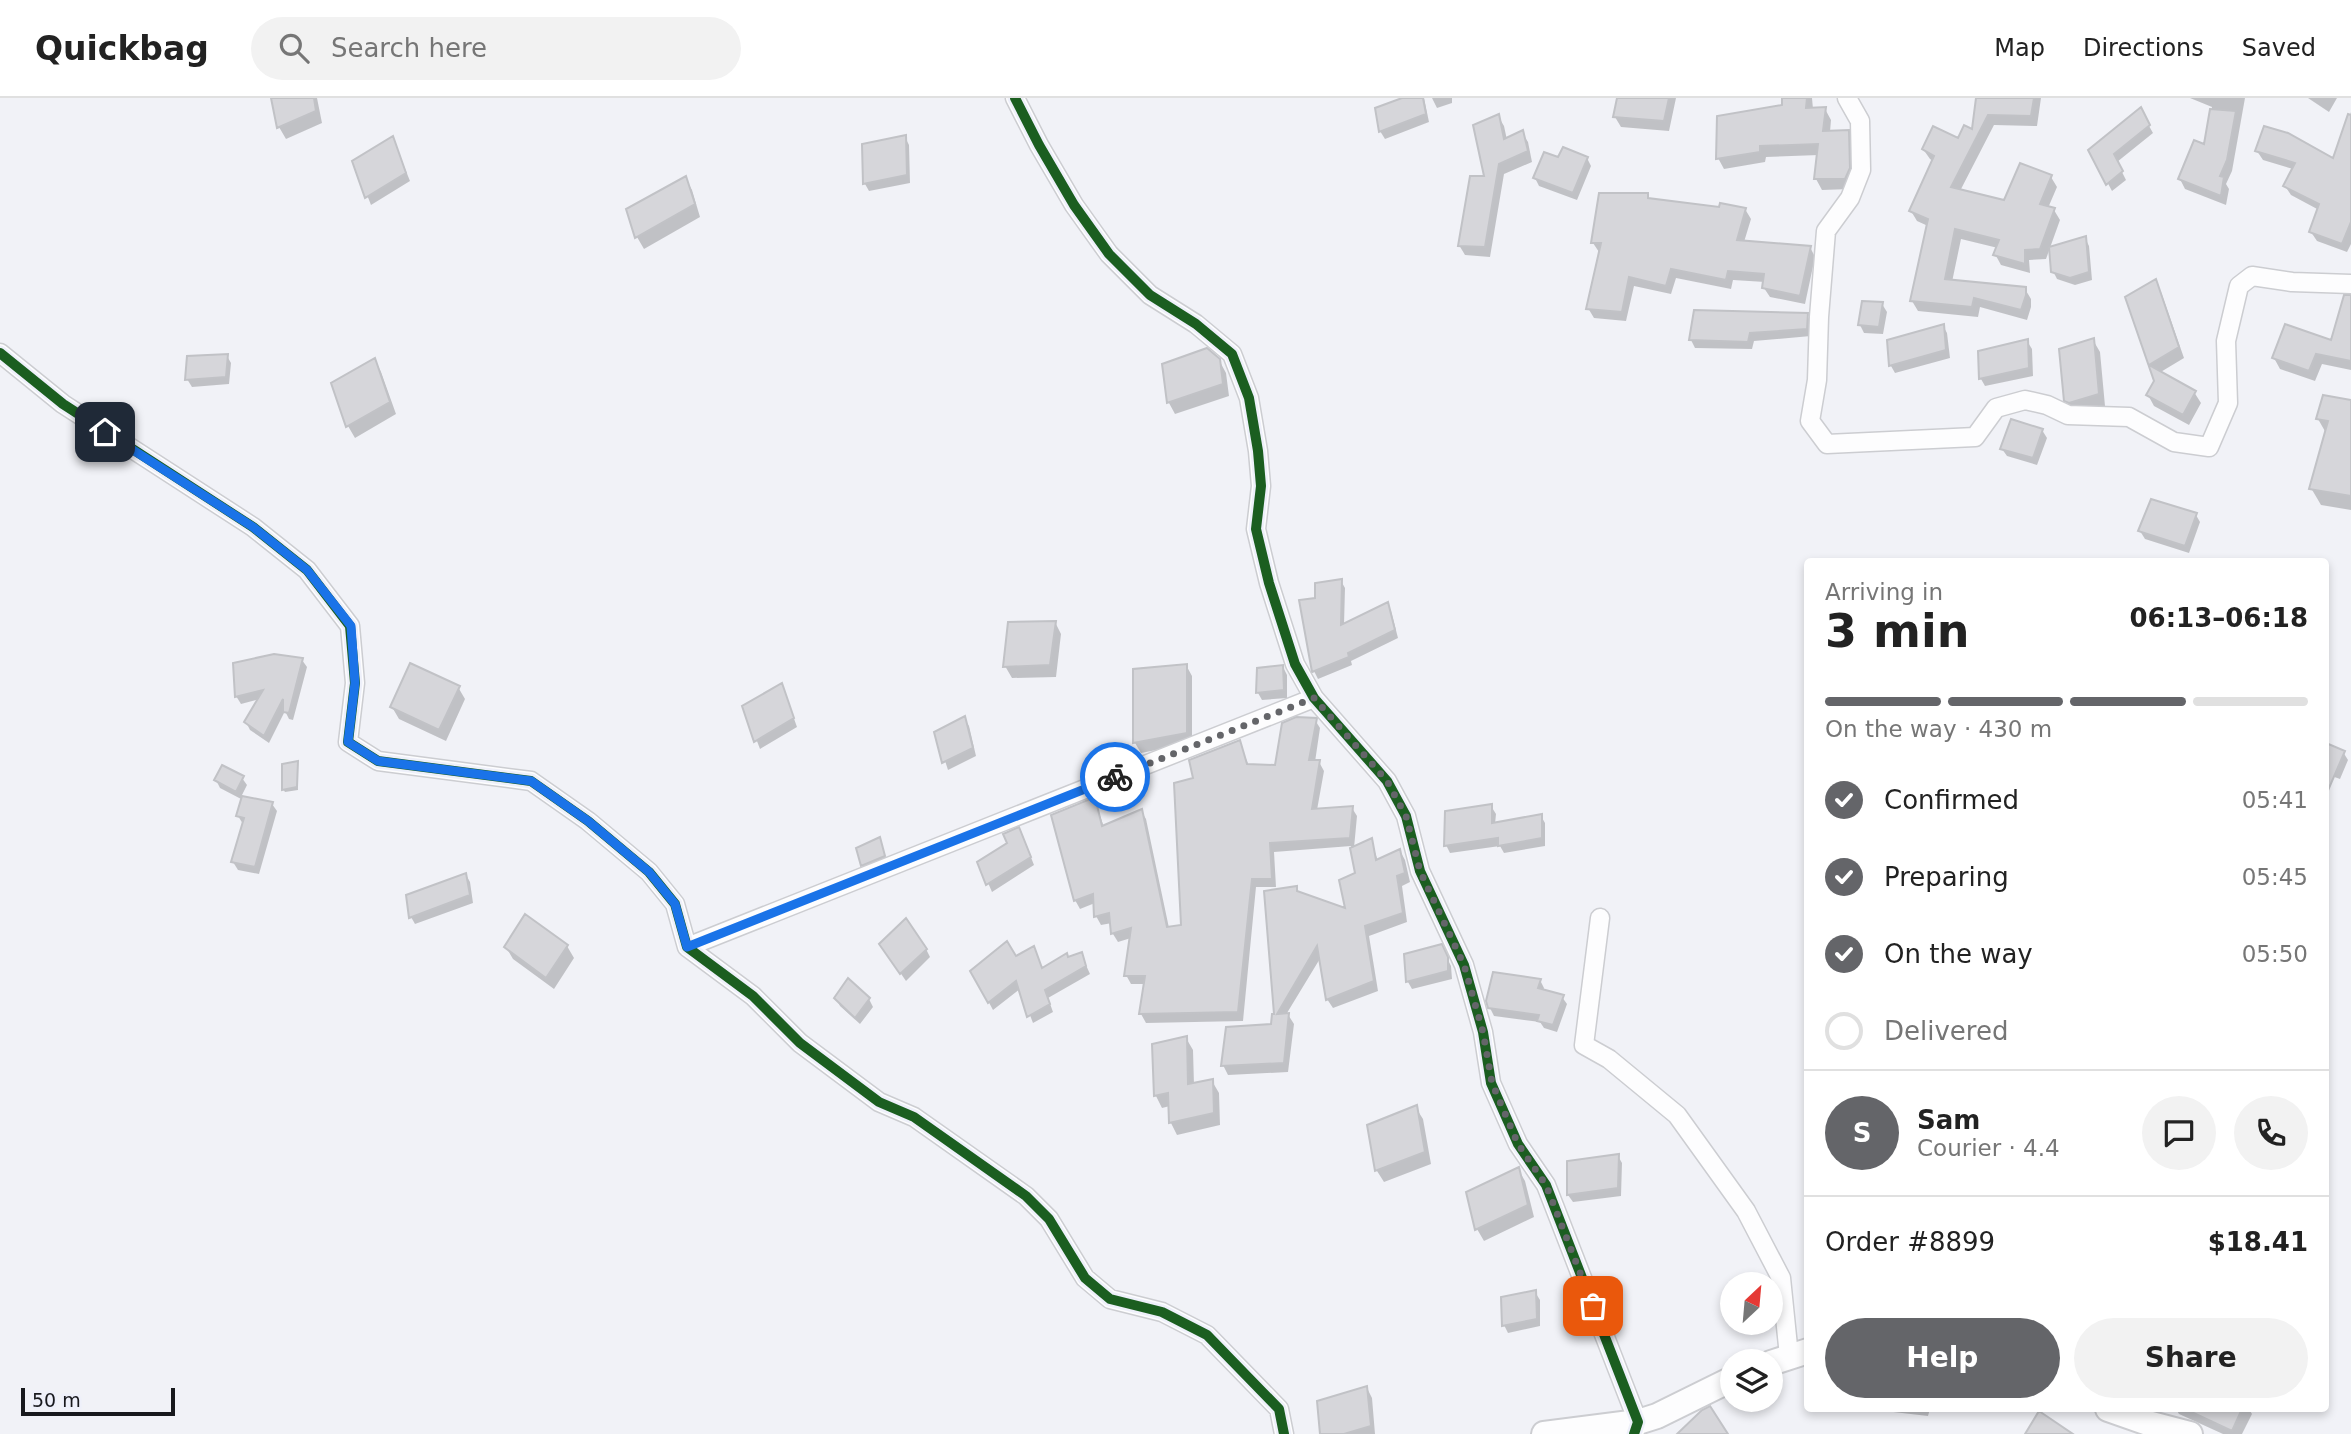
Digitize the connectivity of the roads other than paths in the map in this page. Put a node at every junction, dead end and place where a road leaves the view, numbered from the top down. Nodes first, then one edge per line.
1 (1015, 98) edge
2 (1847, 98) edge
3 (2351, 284) edge
4 (0, 353) edge
5 (1314, 698) junction
6 (1600, 918) dead end
7 (687, 947) junction
8 (1789, 1357) edge
9 (1720, 1385) edge
10 (2117, 1412) edge
11 (1636, 1428) edge
12 (1284, 1434) edge
13 (1544, 1434) edge
14 (2190, 1434) edge

1 - 5 street
2 - 3 street
4 - 7 street
5 - 7 street
5 - 11 street
6 - 8 street
7 - 12 street
9 - 11 street
10 - 14 street
11 - 13 street

